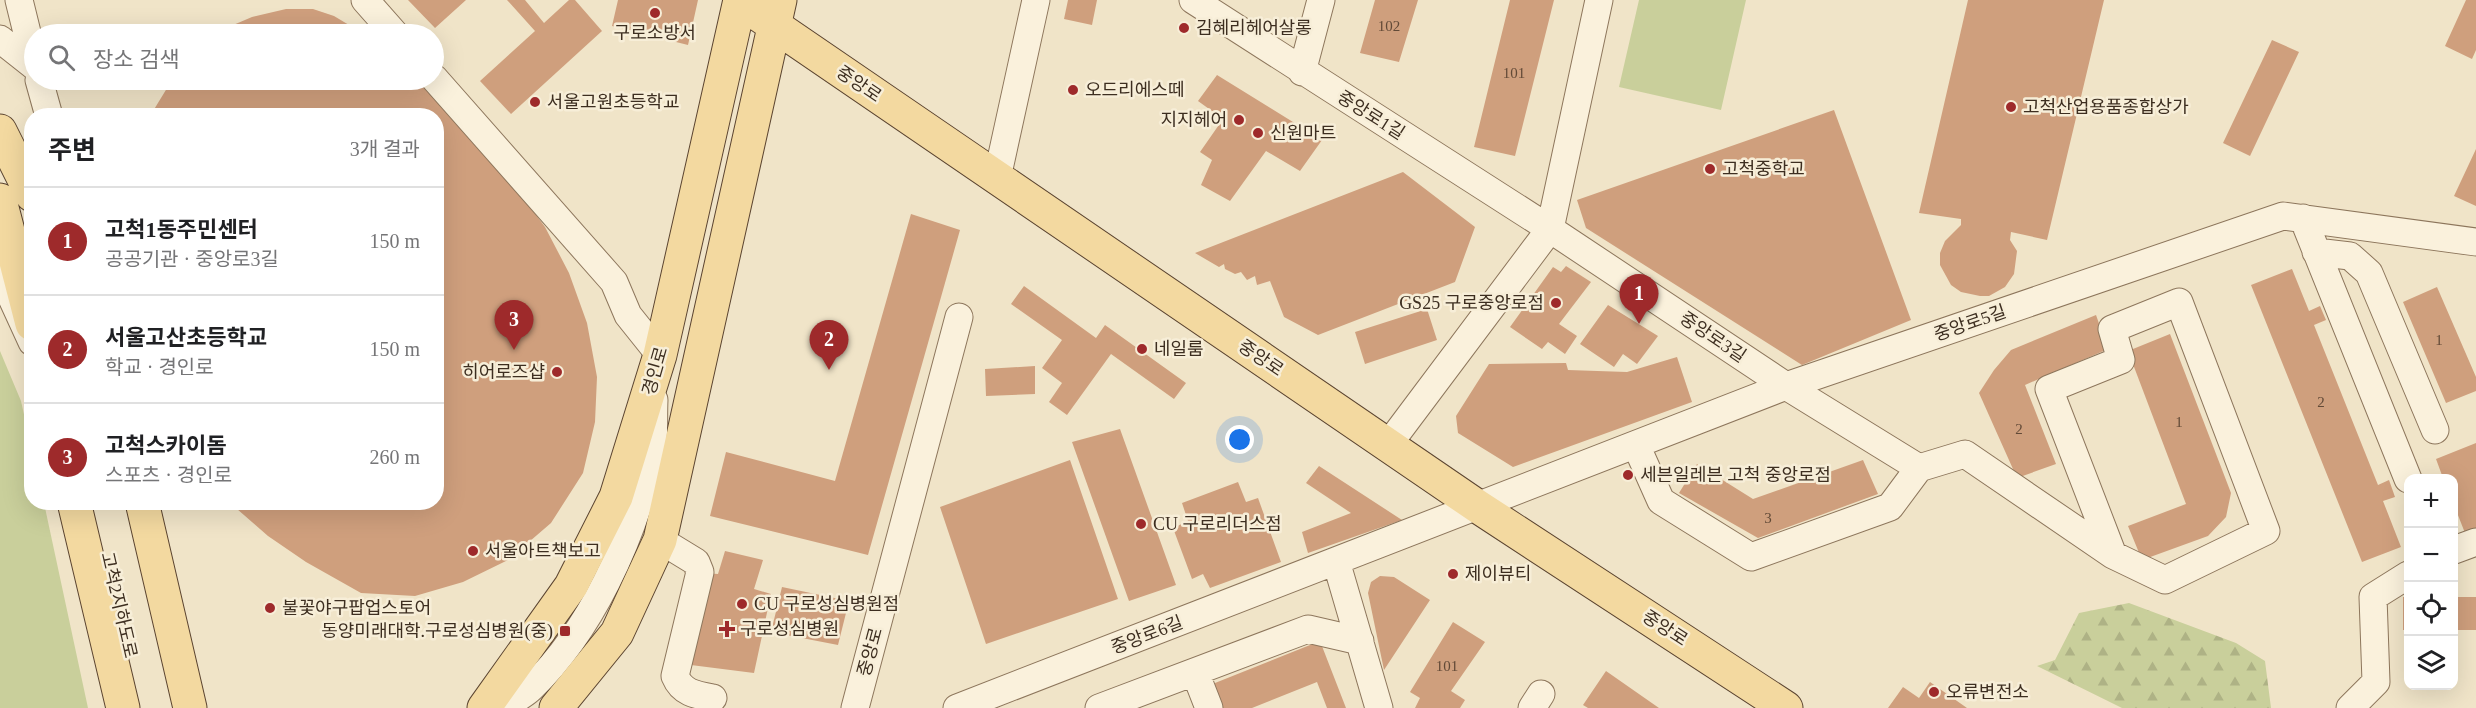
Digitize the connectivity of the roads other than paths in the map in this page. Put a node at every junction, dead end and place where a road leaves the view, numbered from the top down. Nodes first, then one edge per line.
1 (19, 0) edge
2 (365, 0) edge
3 (1036, 0) edge
4 (1193, 0) edge
5 (1321, 0) edge
6 (1599, 0) edge
7 (740, 1) edge
8 (777, 13) edge
9 (25, 24) edge
10 (386, 24) edge
11 (0, 39) edge
12 (0, 50) edge
13 (24, 59) edge
14 (24, 62) edge
15 (1302, 72) junction
16 (444, 89) edge
17 (42, 90) edge
18 (47, 108) edge
19 (0, 131) edge
20 (997, 178) junction
21 (24, 179) edge
22 (0, 200) edge
23 (2303, 218) junction
24 (1550, 228) junction
25 (2476, 242) edge
26 (24, 252) edge
27 (2316, 252) junction
28 (0, 272) edge
29 (24, 293) edge
30 (958, 317) dead end
31 (24, 324) edge
32 (658, 365) junction
33 (1786, 386) junction
34 (2435, 430) dead end
35 (1388, 445) junction
36 (1636, 445) junction
37 (1919, 468) junction
38 (2407, 474) edge
39 (1477, 506) junction
40 (76, 510) edge
41 (97, 510) edge
42 (122, 510) edge
43 (143, 510) edge
44 (660, 540) junction
45 (2476, 542) edge
46 (2458, 549) edge
47 (2113, 555) junction
48 (1336, 561) junction
49 (2404, 578) edge
50 (1360, 641) junction
51 (1195, 672) junction
52 (713, 698) dead end
53 (123, 708) edge
54 (143, 708) edge
55 (167, 708) edge
56 (190, 708) edge
57 (484, 708) edge
58 (500, 708) edge
59 (556, 708) edge
60 (855, 708) edge
61 (957, 708) edge
62 (1100, 708) edge
63 (1209, 708) edge
64 (1379, 708) edge
65 (1786, 708) edge
66 (2350, 708) edge

1 - 9 street
2 - 10 street
3 - 20 street
4 - 15 street, 중앙로1길
5 - 15 street
6 - 24 street
7 - 8 main road, 중앙로
7 - 32 main road, 경인로
8 - 20 main road, 중앙로
8 - 44 main road
11 - 13 street
12 - 14 street
15 - 24 street, 중앙로1길
16 - 32 street
17 - 18 street
19 - 21 main road
20 - 35 main road, 중앙로
22 - 26 main road
22 - 29 main road
23 - 25 street, 중앙로5길
23 - 27 street
23 - 33 street, 중앙로5길
24 - 33 street, 중앙로3길
24 - 35 street
27 - 34 street
27 - 38 street
28 - 31 street
30 - 60 street, 중앙로
32 - 57 main road, 경인로
32 - 58 street
33 - 36 street, 중앙로5길
33 - 37 street, 중앙로3길
35 - 39 main road, 중앙로
36 - 37 street
36 - 39 street, 중앙로5길
37 - 47 street
39 - 48 street, 중앙로6길
39 - 65 main road, 중앙로
40 - 53 main road
41 - 54 main road, 고척2지하도로
42 - 55 main road, 고척2지하도로
43 - 56 main road
44 - 52 street
44 - 59 main road
45 - 46 street
47 - 47 street
48 - 50 street
48 - 61 street, 중앙로6길
49 - 66 street
50 - 51 street
50 - 64 street
51 - 62 street
51 - 63 street

